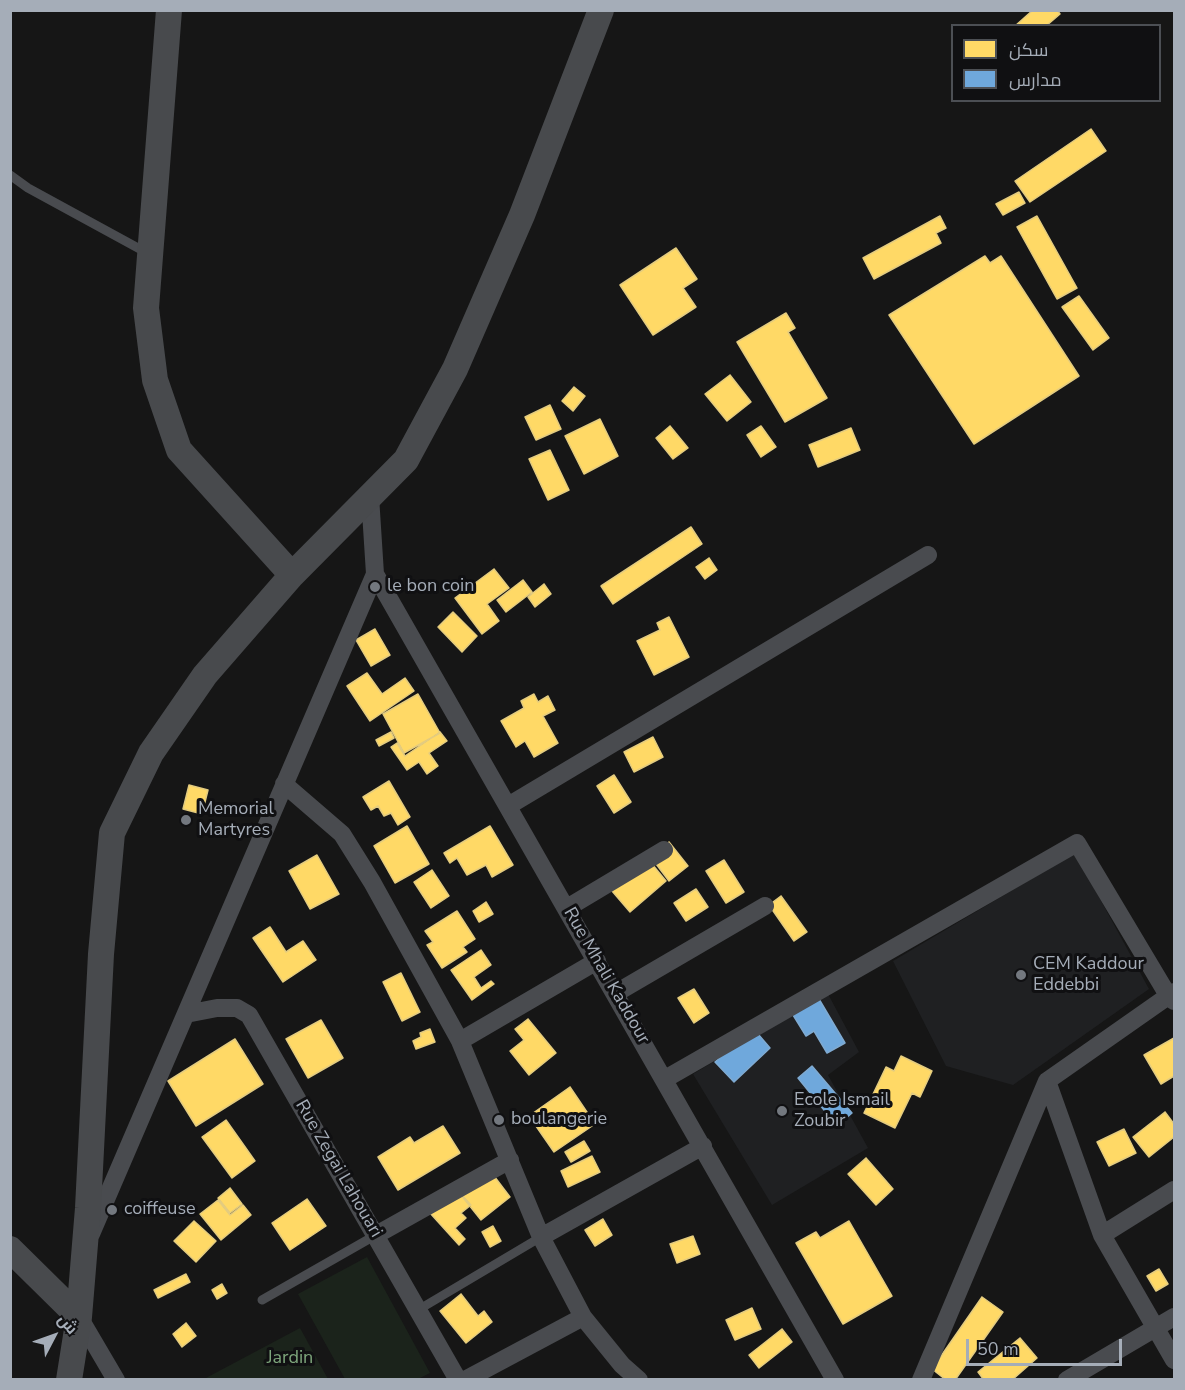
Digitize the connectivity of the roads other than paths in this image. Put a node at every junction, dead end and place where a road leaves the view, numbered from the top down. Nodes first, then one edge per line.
1 (170, 10) edge
2 (600, 10) edge
3 (10, 175) edge
4 (150, 255) junction
5 (370, 496) junction
6 (928, 555) dead end
7 (375, 574) junction
8 (292, 575) junction
9 (284, 784) junction
10 (508, 806) junction
11 (664, 850) dead end
12 (765, 906) dead end
13 (567, 908) junction
14 (597, 961) junction
15 (616, 993) junction
16 (1173, 997) edge
17 (186, 1014) junction
18 (460, 1041) junction
19 (665, 1079) junction
20 (1047, 1081) junction
21 (703, 1146) junction
22 (510, 1160) junction
23 (1174, 1190) edge
24 (376, 1235) junction
25 (1102, 1235) junction
26 (542, 1237) junction
27 (84, 1250) junction
28 (14, 1258) edge
29 (262, 1300) dead end
30 (418, 1310) junction
31 (79, 1317) junction
32 (583, 1317) junction
33 (1174, 1317) edge
34 (1156, 1328) junction
35 (1174, 1359) edge
36 (69, 1380) edge
37 (116, 1380) edge
38 (458, 1380) edge
39 (465, 1380) edge
40 (639, 1380) edge
41 (835, 1380) edge
42 (921, 1380) edge
43 (1067, 1380) edge

1 - 4 main road
2 - 5 main road
3 - 4 lane
4 - 8 main road
5 - 7 street
5 - 8 main road
6 - 10 street
7 - 9 street
7 - 10 street, Rue Mhali Kaddour
8 - 27 main road
9 - 17 street
9 - 18 street
10 - 13 street, Rue Mhali Kaddour
11 - 13 street
12 - 15 street
13 - 14 street, Rue Mhali Kaddour
14 - 15 street, Rue Mhali Kaddour
14 - 18 street
15 - 19 street, Rue Mhali Kaddour
16 - 19 street
16 - 20 street
17 - 24 street, Rue Zegai Lahouari
17 - 27 street
18 - 22 street
19 - 21 street, Rue Mhali Kaddour
20 - 25 street
20 - 42 street
21 - 26 street
21 - 41 street, Rue Mhali Kaddour
22 - 24 street
22 - 26 street
23 - 25 street
24 - 29 lane
24 - 30 street, Rue Zegai Lahouari
25 - 34 street
26 - 30 lane
26 - 32 street
27 - 31 main road
28 - 31 main road
30 - 38 street, Rue Zegai Lahouari
31 - 36 main road
31 - 37 street
32 - 39 street
32 - 40 street
33 - 34 street
34 - 35 street
34 - 43 street

